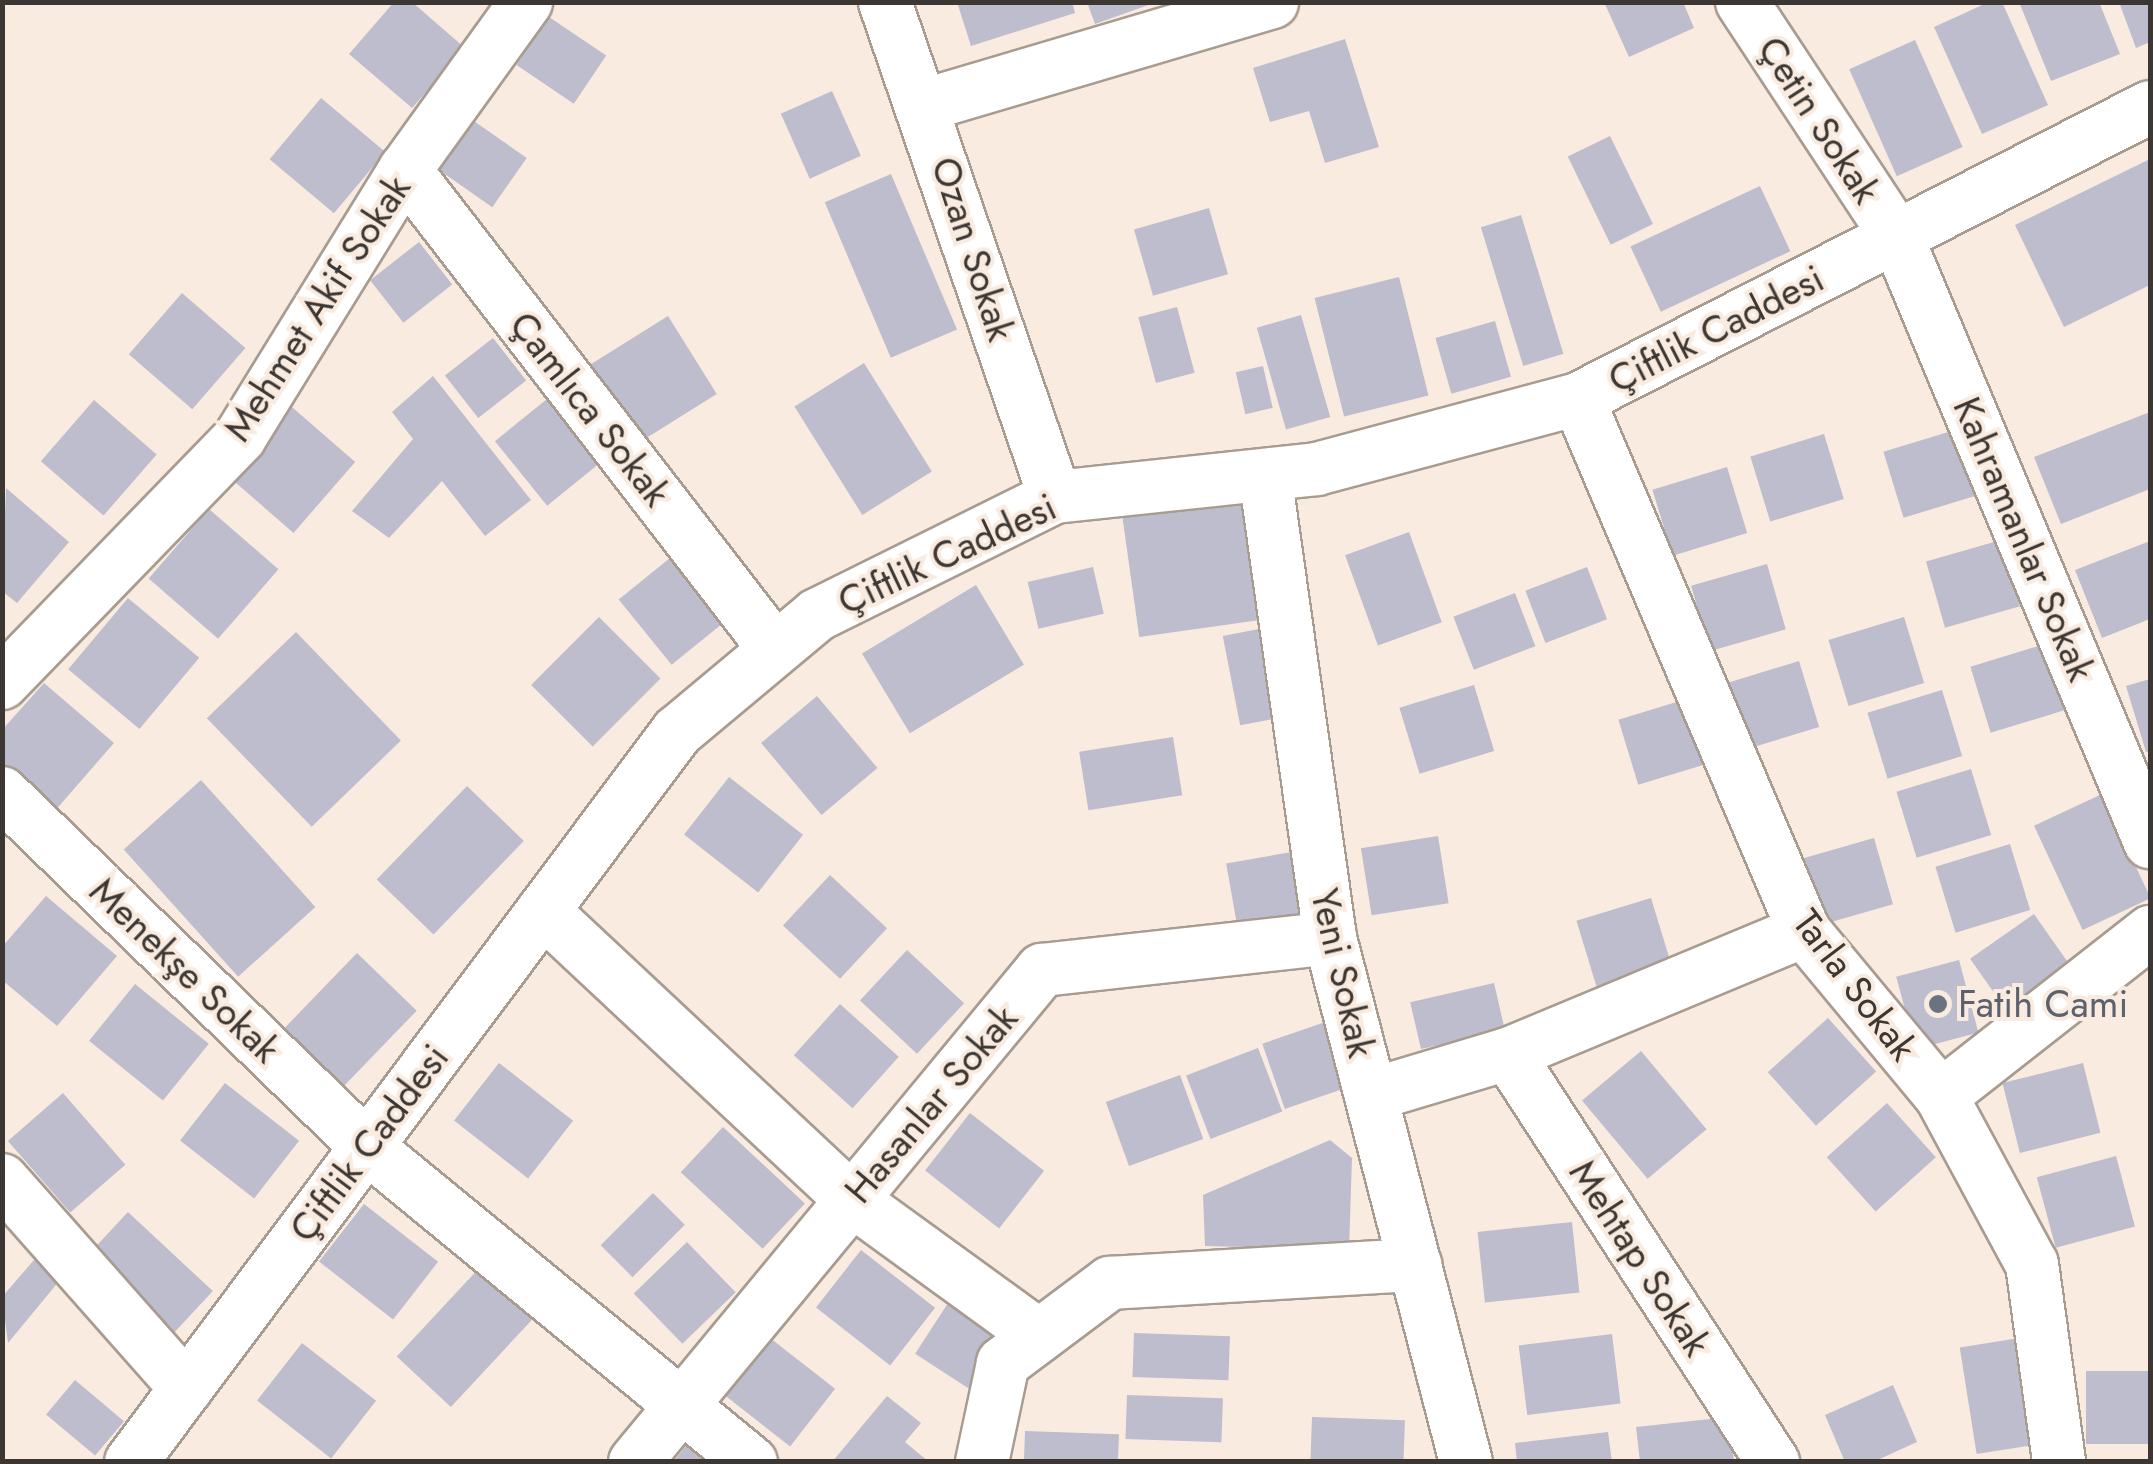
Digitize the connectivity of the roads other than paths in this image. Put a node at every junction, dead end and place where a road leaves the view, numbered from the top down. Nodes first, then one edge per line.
1 (526, 2) edge
2 (885, 2) edge
3 (1272, 2) edge
4 (1742, 2) edge
5 (925, 105) junction
6 (2150, 108) edge
7 (405, 170) junction
8 (1896, 236) junction
9 (1578, 399) junction
10 (1265, 475) junction
11 (1055, 497) junction
12 (774, 648) junction
13 (2, 683) edge
14 (2, 793) edge
15 (2150, 842) edge
16 (543, 912) junction
17 (1804, 930) junction
18 (2150, 932) edge
19 (1330, 938) junction
20 (1508, 1054) junction
21 (1371, 1095) junction
22 (1940, 1096) junction
23 (367, 1147) junction
24 (2, 1180) edge
25 (852, 1200) junction
26 (1415, 1265) junction
27 (1039, 1336) junction
28 (186, 1388) junction
29 (684, 1404) junction
30 (131, 1462) edge
31 (635, 1462) edge
32 (752, 1462) edge
33 (982, 1462) edge
34 (1466, 1462) edge
35 (1773, 1462) edge
36 (2059, 1462) edge

1 - 7 street, Mehmet Akif Sokak
2 - 5 street, Ozan Sokak
3 - 5 street
4 - 8 street, Çetin Sokak
5 - 11 street, Ozan Sokak
6 - 8 street, Çiftlik Caddesi
7 - 12 street, Çamlıca Sokak
7 - 13 street, Mehmet Akif Sokak
8 - 9 street, Çiftlik Caddesi
8 - 15 street, Kahramanlar Sokak
9 - 10 street, Çiftlik Caddesi
9 - 17 street, Tarla Sokak
10 - 11 street, Çiftlik Caddesi
10 - 19 street, Yeni Sokak
11 - 12 street, Çiftlik Caddesi
12 - 16 street, Çiftlik Caddesi
14 - 23 street, Menekşe Sokak
16 - 23 street, Çiftlik Caddesi
16 - 25 street
17 - 20 street
17 - 22 street, Tarla Sokak
18 - 22 street
19 - 21 street, Yeni Sokak
19 - 25 street, Hasanlar Sokak
20 - 21 street
20 - 35 street, Mehtap Sokak
21 - 26 street, Yeni Sokak
22 - 36 street, Tarla Sokak
23 - 28 street, Çiftlik Caddesi
23 - 29 street, Menekşe Sokak
24 - 28 street
25 - 27 street
25 - 29 street, Hasanlar Sokak
26 - 27 street
26 - 34 street, Yeni Sokak
27 - 33 street
28 - 30 street, Çiftlik Caddesi
29 - 31 street, Hasanlar Sokak
29 - 32 street, Menekşe Sokak

